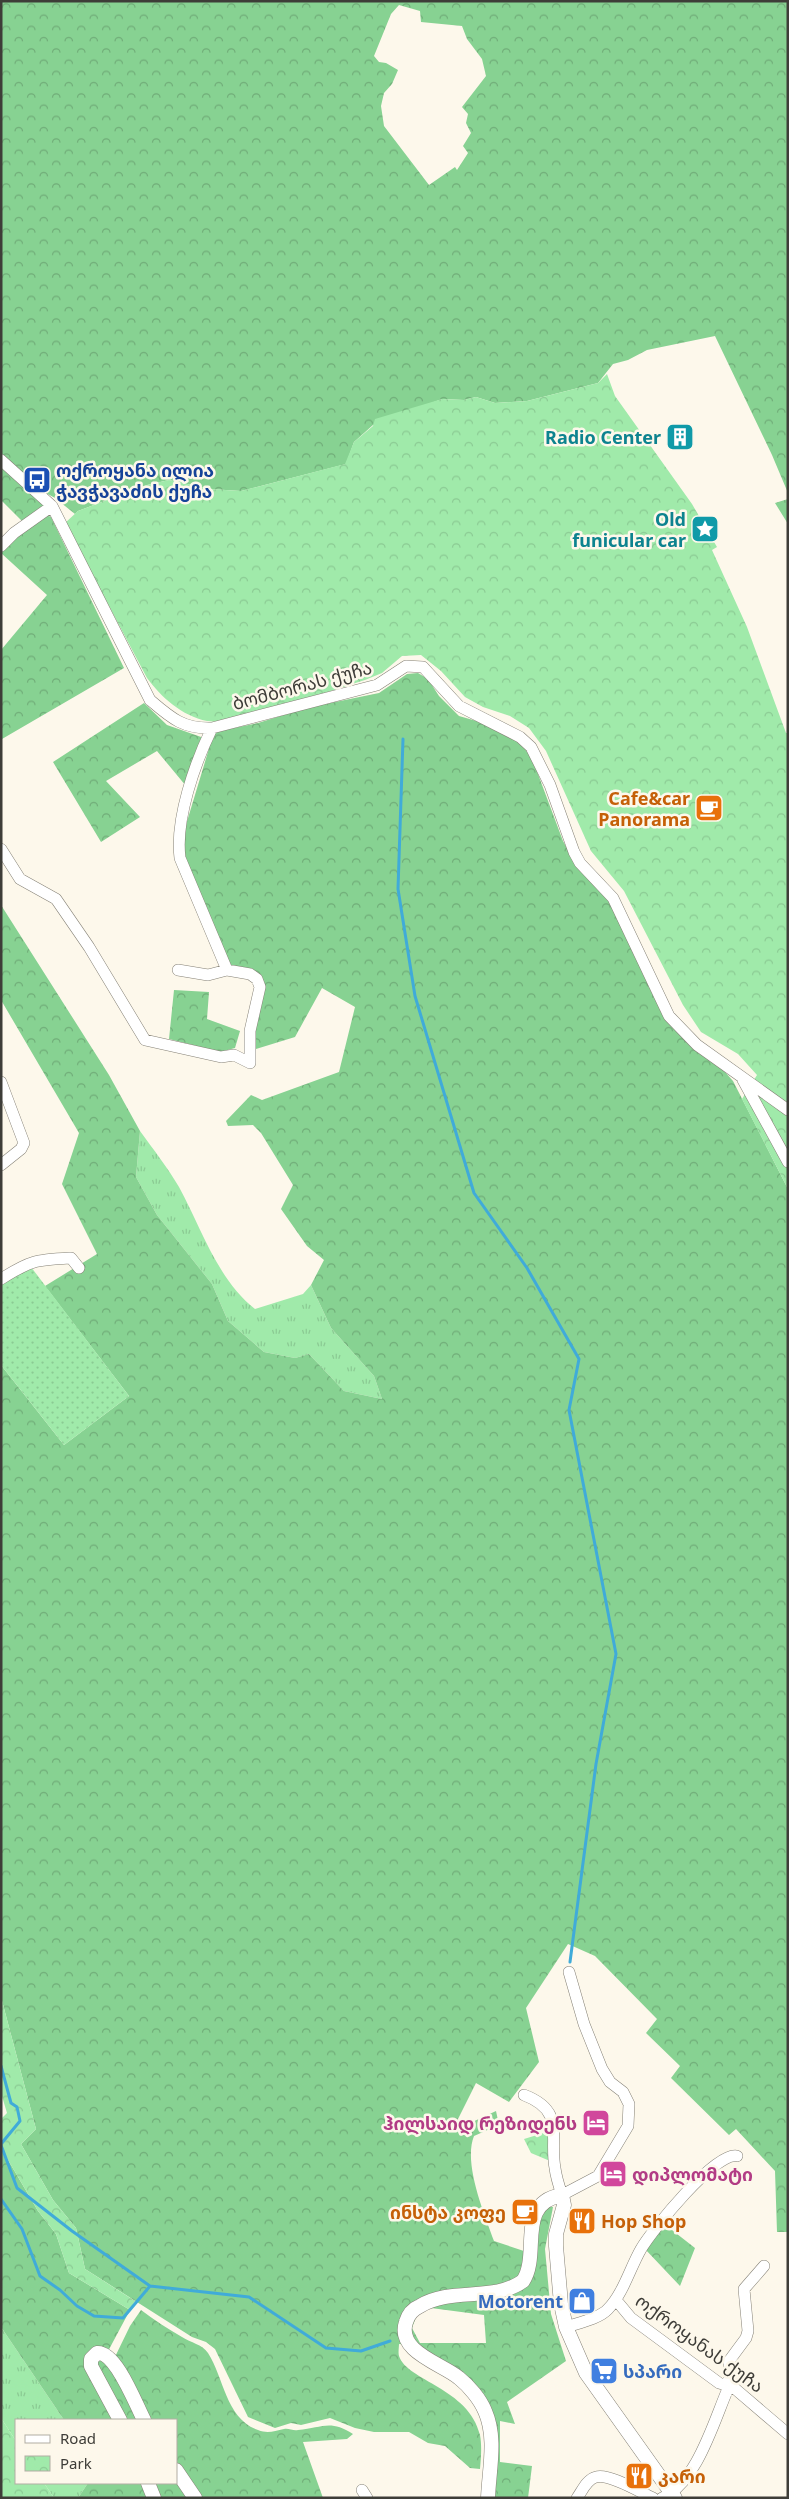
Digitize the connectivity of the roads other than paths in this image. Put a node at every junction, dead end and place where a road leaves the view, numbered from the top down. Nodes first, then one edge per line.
1 (1, 460) edge
2 (52, 506) junction
3 (1, 546) edge
4 (212, 728) junction
5 (1, 849) edge
6 (178, 970) dead end
7 (227, 970) junction
8 (740, 1076) junction
9 (1, 1082) edge
10 (788, 1110) edge
11 (788, 1162) edge
12 (1, 1165) edge
13 (80, 1268) dead end
14 (1, 1279) edge
15 (569, 1972) dead end
16 (524, 2095) dead end
17 (737, 2156) dead end
18 (562, 2194) junction
19 (764, 2266) dead end
20 (616, 2300) junction
21 (566, 2327) junction
22 (731, 2386) junction
23 (119, 2419) edge
24 (144, 2419) edge
25 (788, 2434) edge
26 (178, 2473) edge
27 (148, 2484) edge
28 (670, 2496) edge
29 (154, 2498) edge
30 (195, 2498) edge
31 (488, 2498) edge
32 (577, 2498) edge
33 (653, 2498) edge

1 - 2 street
2 - 3 street
2 - 4 street, ბომბორას ქუჩა
4 - 7 street
4 - 8 street, ბომბორას ქუჩა
5 - 7 street
6 - 7 street
8 - 10 street
8 - 11 street, ბომბორას ქუჩა
9 - 12 street
13 - 14 street
15 - 18 street
16 - 18 street
17 - 20 street
18 - 21 main road
18 - 31 main road
19 - 22 street
20 - 21 street
20 - 22 street, ოქროყანას ქუჩა
21 - 28 main road
22 - 25 street, ოქროყანას ქუჩა
22 - 28 street
23 - 24 main road
26 - 30 main road
27 - 29 main road
32 - 33 street

